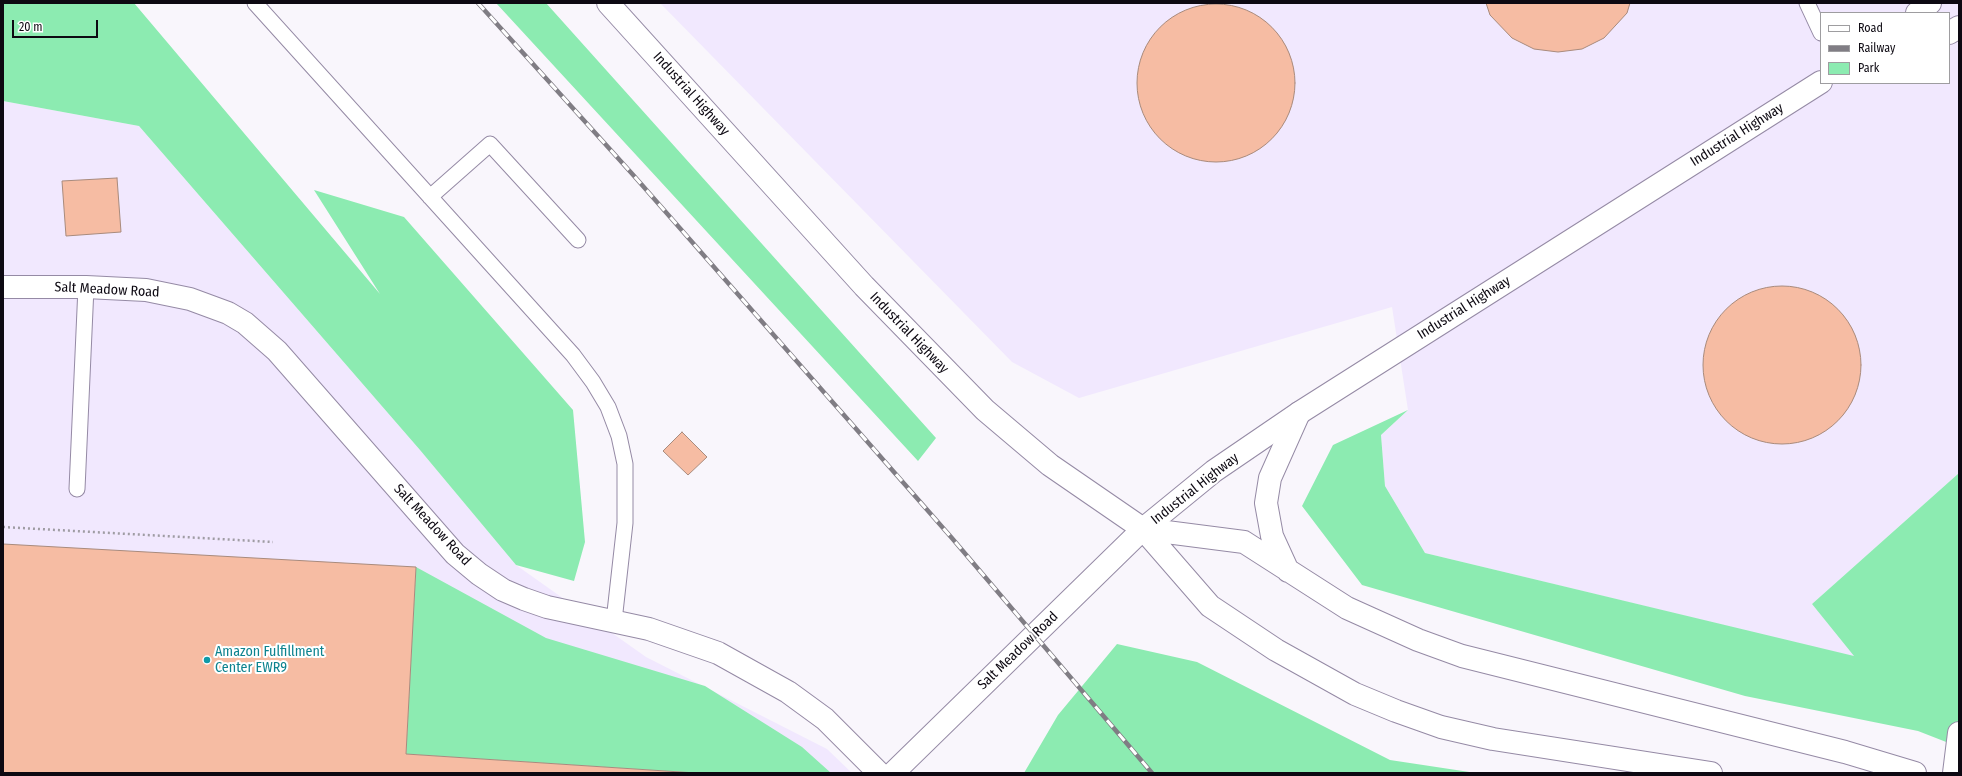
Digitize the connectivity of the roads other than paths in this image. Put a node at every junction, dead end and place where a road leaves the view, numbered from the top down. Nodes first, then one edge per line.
1 (255, 3) edge
2 (608, 3) edge
3 (1807, 3) edge
4 (1930, 3) edge
5 (1918, 12) edge
6 (1959, 27) edge
7 (1820, 31) edge
8 (1950, 32) edge
9 (1820, 83) edge
10 (430, 197) junction
11 (578, 240) dead end
12 (3, 287) edge
13 (86, 287) junction
14 (1299, 413) junction
15 (77, 489) dead end
16 (1143, 529) junction
17 (1288, 571) junction
18 (614, 621) junction
19 (1959, 733) edge
20 (879, 773) edge
21 (893, 773) edge
22 (1711, 773) edge
23 (1915, 773) edge
24 (1954, 773) edge

1 - 10 lane
2 - 16 main road, Industrial Highway
3 - 7 lane
4 - 5 main road
6 - 8 main road
9 - 14 main road, Industrial Highway
10 - 11 lane
10 - 18 lane
12 - 13 main road, Salt Meadow Road
13 - 15 lane
13 - 18 main road, Salt Meadow Road
14 - 16 main road, Industrial Highway
14 - 17 main road
16 - 17 main road
16 - 21 main road, Salt Meadow Road
16 - 22 main road
17 - 23 main road
18 - 20 main road, Salt Meadow Road
19 - 24 main road

